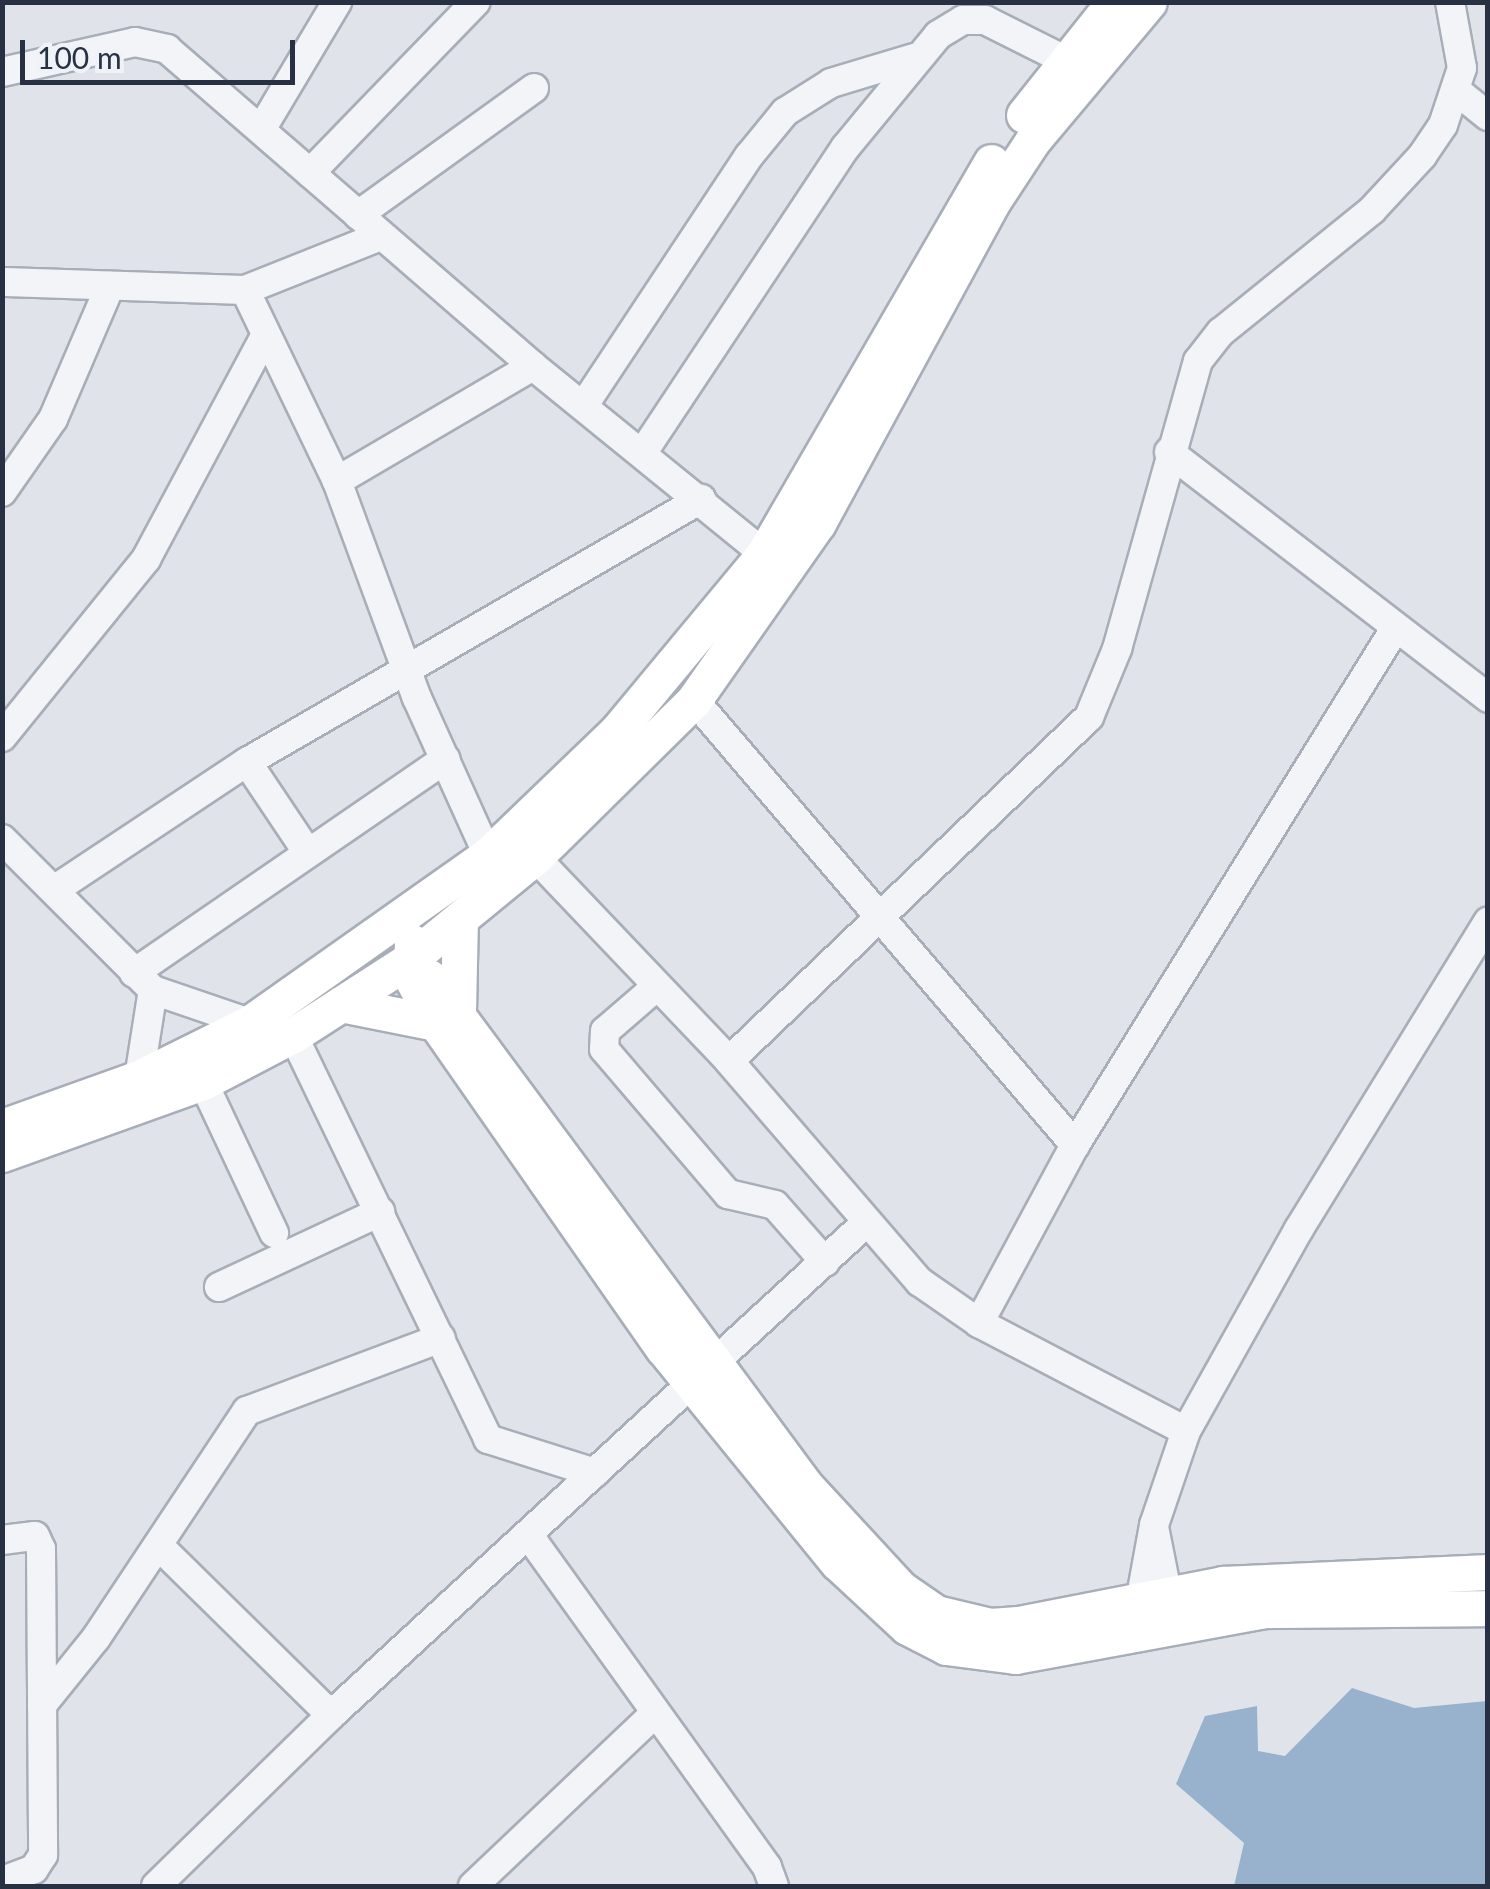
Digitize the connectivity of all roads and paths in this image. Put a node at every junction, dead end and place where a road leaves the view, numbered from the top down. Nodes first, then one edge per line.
1 (337, 2) edge
2 (476, 2) edge
3 (1114, 2) edge
4 (1149, 2) edge
5 (1450, 2) edge
6 (914, 58) junction
7 (1064, 58) junction
8 (2, 72) edge
9 (534, 88) dead end
10 (1458, 92) junction
11 (1488, 116) edge
12 (262, 128) junction
13 (310, 173) junction
14 (358, 215) junction
15 (380, 236) junction
16 (2, 282) edge
17 (110, 286) junction
18 (244, 290) junction
19 (265, 336) junction
20 (533, 366) junction
21 (584, 405) junction
22 (644, 452) junction
23 (1169, 452) junction
24 (337, 482) junction
25 (2, 492) edge
26 (701, 500) junction
27 (764, 554) junction
28 (1396, 626) junction
29 (407, 672) junction
30 (1488, 698) edge
31 (694, 700) junction
32 (2, 737) edge
33 (445, 759) junction
34 (248, 762) junction
35 (2, 839) edge
36 (306, 850) junction
37 (488, 855) junction
38 (535, 857) junction
39 (54, 890) junction
40 (416, 911) junction
41 (883, 916) junction
42 (460, 920) junction
43 (1488, 922) edge
44 (360, 950) junction
45 (408, 961) junction
46 (143, 982) junction
47 (656, 987) junction
48 (341, 1004) junction
49 (447, 1018) junction
50 (250, 1023) junction
51 (293, 1035) junction
52 (729, 1061) junction
53 (139, 1078) junction
54 (203, 1082) junction
55 (2, 1127) edge
56 (1075, 1145) junction
57 (2, 1154) edge
58 (380, 1212) junction
59 (867, 1222) junction
60 (274, 1233) dead end
61 (825, 1262) junction
62 (219, 1287) dead end
63 (979, 1323) junction
64 (441, 1338) junction
65 (704, 1377) junction
66 (1186, 1431) junction
67 (595, 1473) junction
68 (530, 1537) junction
69 (2, 1540) edge
70 (160, 1546) junction
71 (1488, 1572) edge
72 (1488, 1608) edge
73 (1154, 1615) junction
74 (42, 1705) junction
75 (330, 1715) junction
76 (652, 1716) junction
77 (2, 1881) edge
78 (159, 1885) edge
79 (473, 1886) edge
80 (774, 1886) edge

1 - 12 street
2 - 13 street
3 - 7 main road
4 - 31 main road
5 - 10 street
6 - 7 street
6 - 21 street
6 - 22 street
7 - 27 main road
8 - 12 street
9 - 14 street
10 - 11 street
10 - 23 street
12 - 13 street
13 - 14 street
14 - 15 street
15 - 18 street
15 - 20 street
16 - 17 street
17 - 18 street
17 - 25 street
18 - 19 street
19 - 24 street
19 - 32 street
20 - 21 street
20 - 24 street
21 - 22 street
22 - 26 street
23 - 28 street
23 - 41 street
24 - 29 street
26 - 27 street
26 - 29 street
27 - 37 main road
28 - 30 street
28 - 56 street
29 - 33 street
29 - 34 street
31 - 38 main road
31 - 41 street
33 - 36 street
33 - 37 street
34 - 36 street
34 - 39 street
35 - 39 street
36 - 46 street
37 - 40 main road
38 - 42 main road
38 - 47 street
39 - 46 street
40 - 44 main road
40 - 45 main road
41 - 52 street
41 - 56 street
42 - 45 main road
42 - 49 main road
43 - 66 street
44 - 45 main road
44 - 50 main road
45 - 48 main road
45 - 49 main road
46 - 50 street
46 - 53 street
47 - 52 street
47 - 61 street
48 - 49 main road
48 - 51 main road
49 - 65 main road
50 - 53 main road
51 - 54 main road
51 - 58 street
52 - 59 street
53 - 55 main road
54 - 57 main road
54 - 60 street
56 - 63 street
58 - 62 street
58 - 64 street
59 - 61 street
59 - 63 street
61 - 65 street
63 - 66 street
64 - 67 street
64 - 70 street
65 - 67 street
65 - 73 main road
66 - 73 street
67 - 68 street
68 - 75 street
68 - 76 street
69 - 74 street
70 - 74 street
70 - 75 street
71 - 73 main road
72 - 73 main road
74 - 77 street
75 - 78 street
76 - 79 street
76 - 80 street

